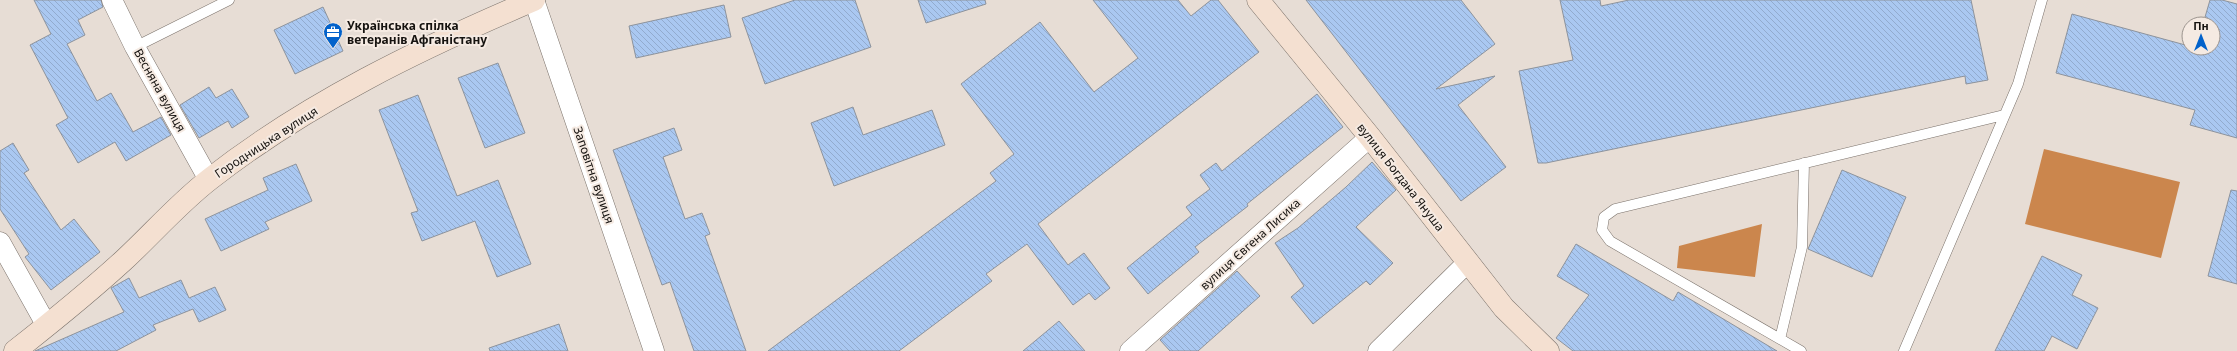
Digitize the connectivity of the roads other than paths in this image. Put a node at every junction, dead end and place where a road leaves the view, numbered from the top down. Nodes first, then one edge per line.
1 (112, 0) edge
2 (229, 0) edge
3 (534, 0) edge
4 (1258, 0) edge
5 (2042, 0) edge
6 (136, 48) junction
7 (2004, 115) junction
8 (1370, 136) junction
9 (1804, 163) junction
10 (209, 180) junction
11 (0, 242) edge
12 (1468, 262) junction
13 (47, 326) junction
14 (1780, 339) junction
15 (15, 351) edge
16 (654, 351) edge
17 (1130, 351) edge
18 (1378, 351) edge
19 (1548, 351) edge
20 (1800, 351) edge
21 (1904, 351) edge

1 - 6 street, Весняна вулиця
2 - 6 lane
3 - 10 street, Городницька вулиця
3 - 16 street, Заповітна вулиця
4 - 8 street, вулиця Богдана Януша
5 - 7 lane
6 - 10 street, Весняна вулиця
7 - 9 lane
7 - 21 lane
8 - 12 street, вулиця Богдана Януша
8 - 17 street, вулиця Євгена Лисика
9 - 14 lane
9 - 14 lane
10 - 13 street, Городницька вулиця
11 - 13 street
12 - 18 street
12 - 19 street, вулиця Богдана Януша
13 - 15 street, Городницька вулиця
14 - 20 lane

